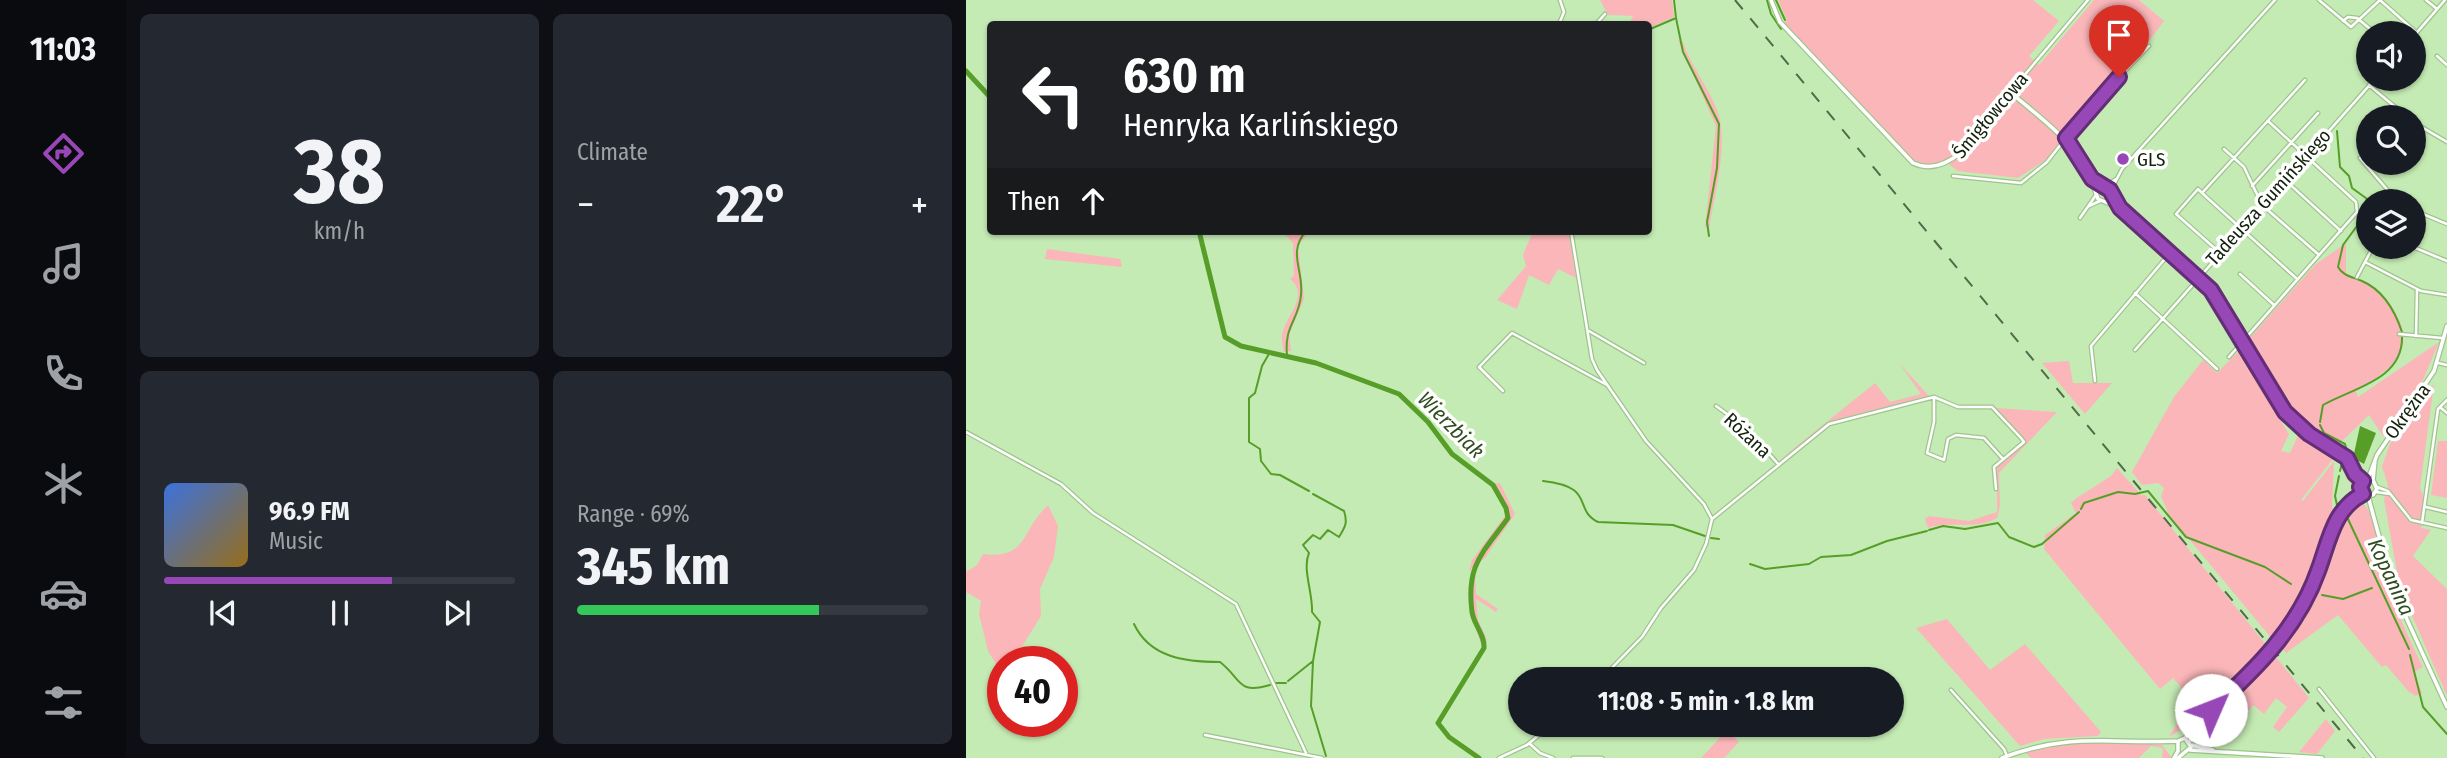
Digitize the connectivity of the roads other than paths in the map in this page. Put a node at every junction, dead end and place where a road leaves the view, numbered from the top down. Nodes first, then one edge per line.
1 (1560, 0) edge
2 (1770, 0) edge
3 (2088, 0) edge
4 (2275, 0) edge
5 (2319, 0) edge
6 (2380, 0) edge
7 (2426, 0) edge
8 (2446, 0) edge
9 (2437, 10) junction
10 (1605, 14) dead end
11 (1560, 21) edge
12 (1599, 21) edge
13 (2342, 21) junction
14 (2360, 21) joint
15 (2404, 21) edge
16 (2426, 23) edge
17 (2356, 24) edge
18 (2149, 46) dead end
19 (2437, 55) dead end
20 (2447, 65) edge
21 (2305, 80) dead end
22 (2364, 91) edge
23 (2376, 91) edge
24 (2010, 92) junction
25 (2393, 105) edge
26 (2318, 113) dead end
27 (2268, 121) junction
28 (2426, 130) edge
29 (2066, 138) junction
30 (2292, 142) junction
31 (2447, 142) edge
32 (2224, 149) dead end
33 (2306, 155) junction
34 (2234, 158) junction
35 (2375, 175) edge
36 (1953, 176) dead end
37 (2092, 179) junction
38 (2116, 179) junction
39 (2284, 179) junction
40 (2252, 186) junction
41 (2104, 187) junction
42 (2387, 189) edge
43 (2202, 193) junction
44 (2096, 194) junction
45 (2111, 194) junction
46 (2100, 201) junction
47 (2107, 201) junction
48 (2262, 205) junction
49 (2089, 206) junction
50 (2120, 208) junction
51 (2426, 215) edge
52 (2080, 218) dead end
53 (2447, 224) edge
54 (2241, 229) junction
55 (2341, 231) junction
56 (1572, 235) edge
57 (2219, 252) junction
58 (2426, 252) edge
59 (2170, 253) junction
60 (2319, 254) junction
61 (2367, 259) edge
62 (2447, 261) edge
63 (2365, 262) junction
64 (2240, 274) dead end
65 (2357, 276) dead end
66 (2197, 277) junction
67 (2297, 279) junction
68 (2417, 289) junction
69 (2135, 293) junction
70 (2447, 295) edge
71 (2274, 305) junction
72 (2164, 317) junction
73 (2447, 326) edge
74 (1589, 331) junction
75 (2399, 334) dead end
76 (2416, 336) junction
77 (2445, 338) junction
78 (2242, 341) junction
79 (2135, 350) dead end
80 (2229, 357) dead end
81 (1643, 363) dead end
82 (2438, 363) junction
83 (2447, 365) edge
84 (2217, 369) dead end
85 (2095, 381) dead end
86 (1607, 385) junction
87 (1503, 391) dead end
88 (1934, 397) junction
89 (2447, 400) edge
90 (1716, 406) dead end
91 (2441, 408) junction
92 (2447, 413) edge
93 (966, 432) edge
94 (2003, 459) junction
95 (1779, 465) junction
96 (2368, 488) junction
97 (1996, 489) dead end
98 (2426, 507) junction
99 (2447, 512) edge
100 (1712, 519) junction
101 (2422, 523) junction
102 (2447, 528) edge
103 (1613, 667) edge
104 (2319, 688) dead end
105 (1951, 690) dead end
106 (2447, 706) edge
107 (2199, 722) junction
108 (1205, 736) dead end
109 (1536, 737) edge
110 (2185, 738) junction
111 (2157, 741) junction
112 (2178, 741) junction
113 (1529, 743) junction
114 (2191, 745) junction
115 (2179, 750) junction
116 (2219, 751) junction
117 (2208, 752) junction
118 (1306, 754) junction
119 (2004, 757) edge
120 (2278, 757) edge
121 (2304, 757) edge
122 (1322, 758) edge
123 (1499, 758) edge
124 (1553, 758) edge
125 (1573, 758) edge
126 (1602, 758) edge
127 (2176, 758) edge
128 (2209, 758) edge
129 (2285, 758) edge
130 (2322, 758) edge
131 (2374, 758) edge

1 - 11 street
2 - 24 street, Śmigłowcowa
3 - 24 street, Śmigłowcowa
4 - 38 street
5 - 13 street
6 - 14 street
6 - 15 street
7 - 9 street
8 - 9 street
9 - 16 street
10 - 12 street
13 - 14 street
13 - 17 street
18 - 29 street
19 - 20 street
21 - 27 street
22 - 33 street, Tadeusza Gumińskiego
23 - 25 street
24 - 29 street
26 - 30 street
27 - 30 street
27 - 34 street
28 - 31 street
29 - 36 street
29 - 37 street
30 - 33 street
30 - 40 street
32 - 34 street
33 - 39 street, Tadeusza Gumińskiego
33 - 55 street
34 - 40 street
34 - 43 street
35 - 42 street
37 - 41 street
37 - 44 street
38 - 41 street
38 - 45 street
39 - 48 street, Tadeusza Gumińskiego
39 - 55 street
40 - 48 street
41 - 44 street
41 - 45 street
43 - 54 street
43 - 57 street
44 - 46 street
44 - 49 street
45 - 47 street
45 - 50 street
46 - 47 street
46 - 49 street
47 - 50 street
48 - 54 street, Tadeusza Gumińskiego
48 - 60 street
49 - 52 street
50 - 59 street
51 - 53 street
54 - 57 street, Tadeusza Gumińskiego
54 - 67 street
55 - 60 street
56 - 74 street
57 - 66 street, Tadeusza Gumińskiego
58 - 62 street
59 - 66 street
59 - 69 street
60 - 67 street
61 - 63 street
63 - 65 street
63 - 68 street
64 - 71 street
66 - 72 street, Tadeusza Gumińskiego
66 - 78 street
67 - 71 street
68 - 70 street
68 - 76 street
69 - 72 street
69 - 85 street
71 - 78 street
72 - 79 street, Tadeusza Gumińskiego
72 - 84 street
73 - 77 street, Okrężna
74 - 81 street
74 - 86 street
75 - 76 street
76 - 77 street
77 - 82 street, Okrężna
78 - 80 street
78 - 96 street
82 - 83 street
82 - 96 street, Okrężna
86 - 87 street
86 - 100 street
88 - 94 street
88 - 94 street
88 - 95 street
89 - 91 street
90 - 95 street, Różana
91 - 92 street
91 - 98 street
93 - 118 street
94 - 97 street
95 - 100 street
96 - 101 street
96 - 106 street
96 - 107 street, bridge
98 - 99 street
98 - 101 street
100 - 103 street
101 - 102 street
104 - 131 street
105 - 119 street
107 - 110 street
107 - 114 street
108 - 118 street
109 - 113 street
110 - 112 street
110 - 114 street
111 - 112 street
111 - 115 street
111 - 119 street
112 - 115 street
113 - 123 street
113 - 124 street
114 - 115 street
114 - 116 street
114 - 117 street
115 - 127 street
116 - 117 street
116 - 120 street
117 - 128 street
118 - 122 street
120 - 121 street
120 - 129 street
121 - 130 street
125 - 126 street

